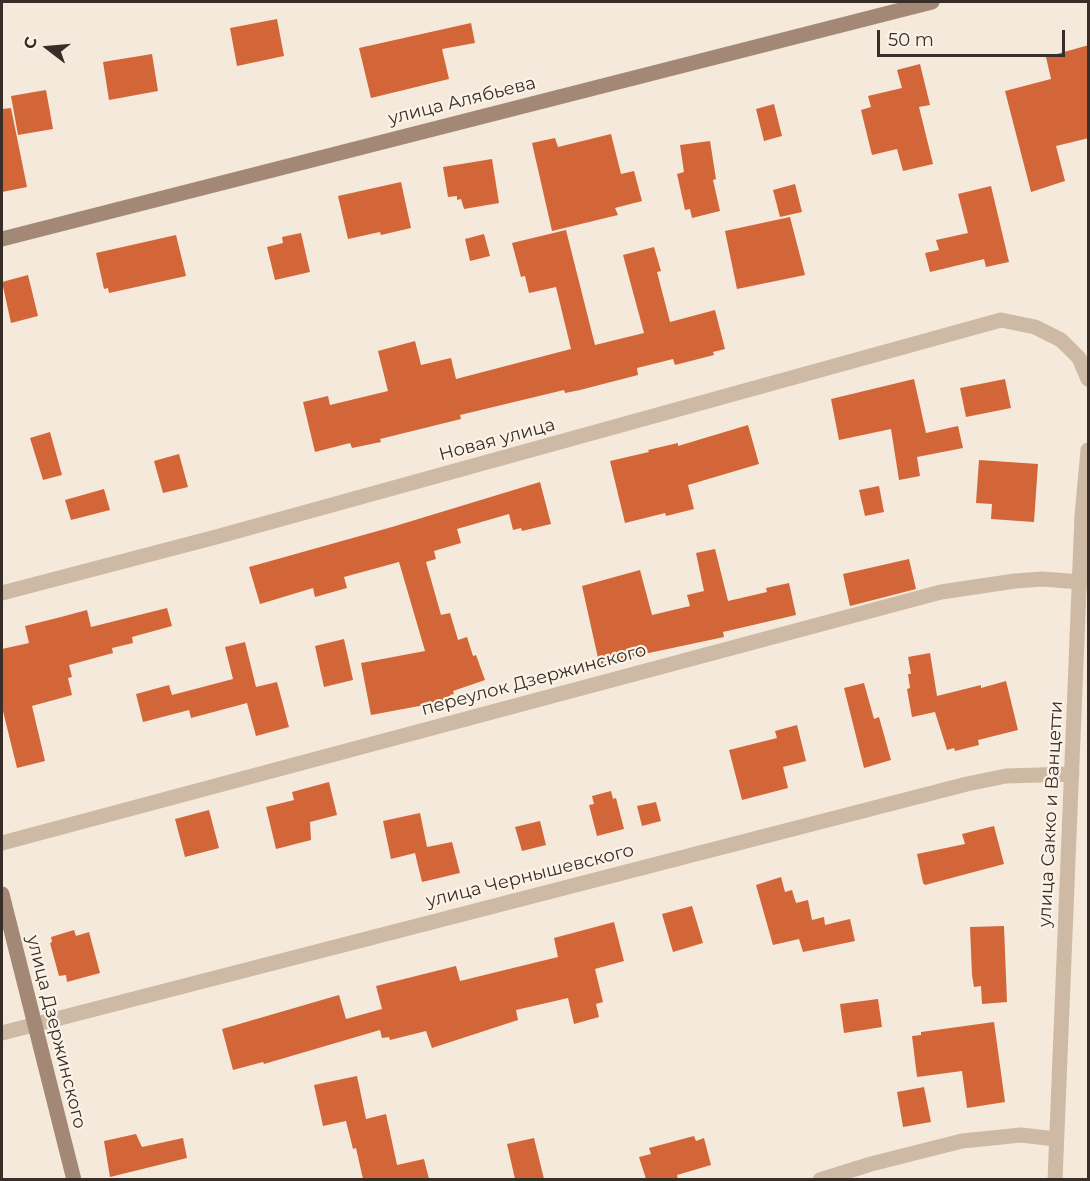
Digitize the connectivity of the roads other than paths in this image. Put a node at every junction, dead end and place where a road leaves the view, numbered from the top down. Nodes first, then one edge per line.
1 (932, 2) edge
2 (2, 239) edge
3 (1089, 379) edge
4 (1089, 450) edge
5 (1081, 582) junction
6 (2, 593) edge
7 (1072, 774) junction
8 (2, 843) edge
9 (2, 894) edge
10 (34, 1024) junction
11 (2, 1033) edge
12 (1056, 1139) junction
13 (74, 1179) edge
14 (820, 1179) edge
15 (1055, 1179) edge

1 - 2 main road, улица Алябьева
3 - 6 street, Новая улица
4 - 5 street, улица Сакко и Ванцетти
5 - 7 street, улица Сакко и Ванцетти
5 - 8 street, переулок Дзержинского
7 - 10 street, улица Чернышевского
7 - 12 street, улица Сакко и Ванцетти
9 - 10 main road, улица Дзержинского
10 - 11 street, улица Чернышевского
10 - 13 main road, улица Дзержинского
12 - 14 street
12 - 15 street, улица Сакко и Ванцетти

